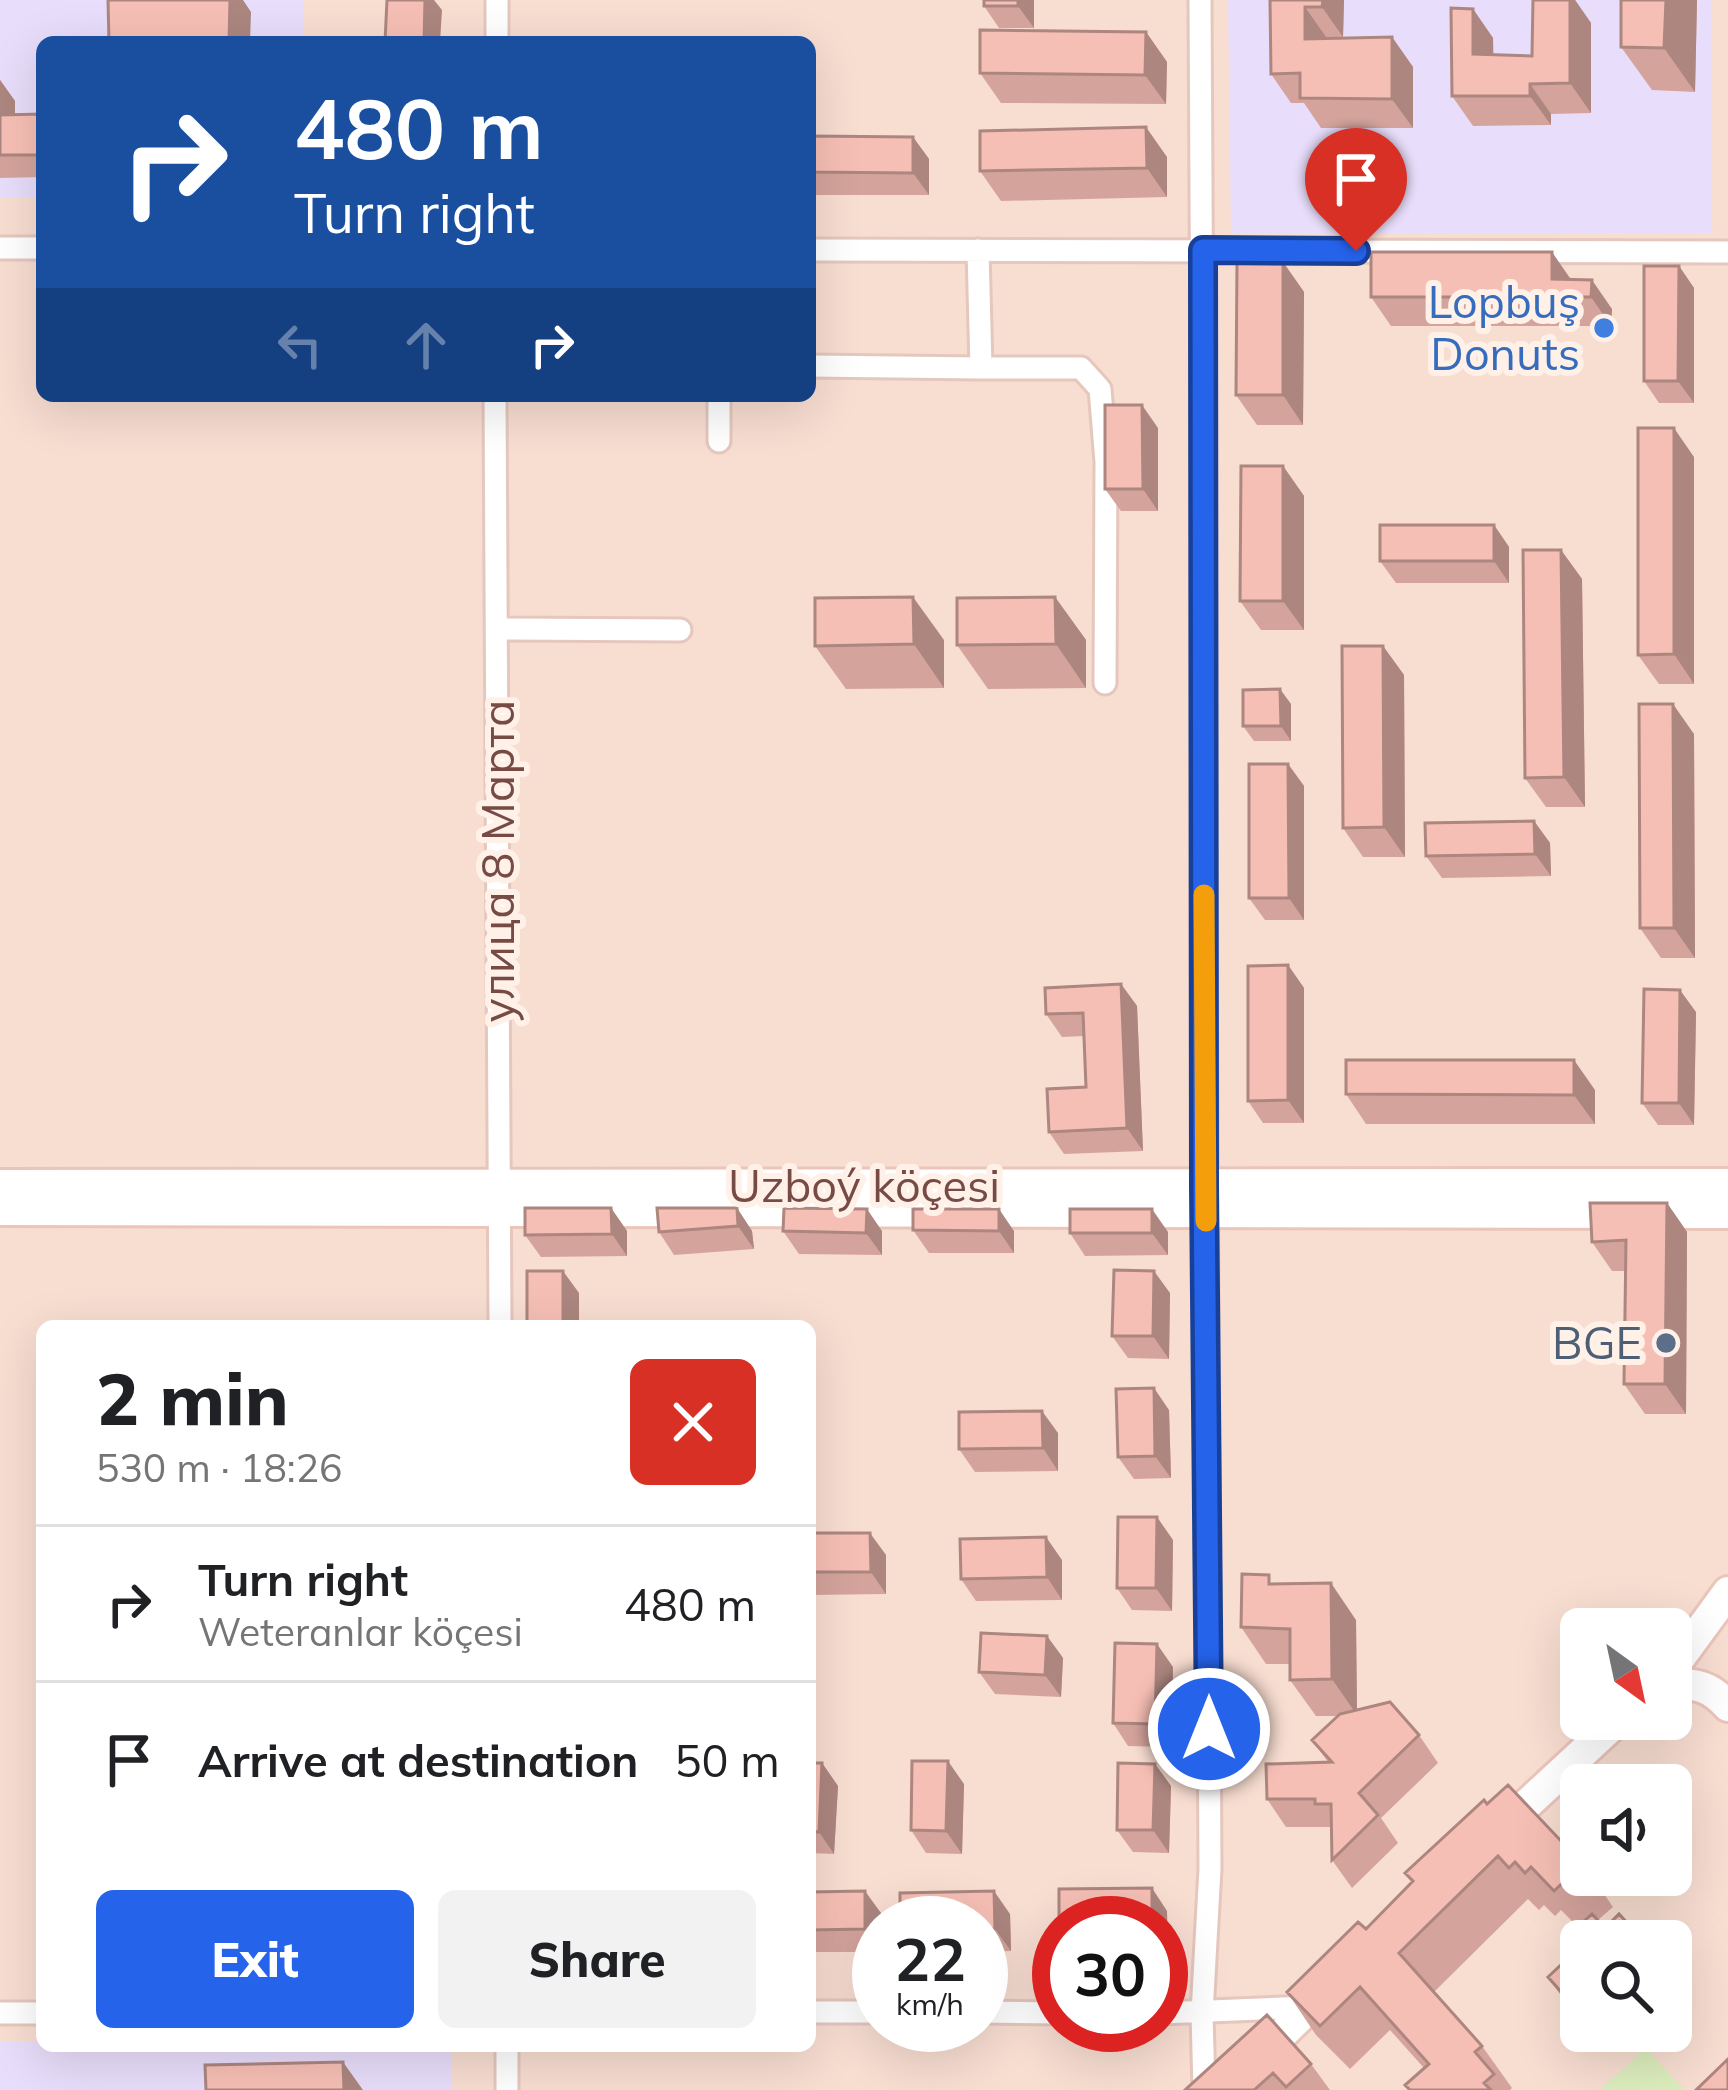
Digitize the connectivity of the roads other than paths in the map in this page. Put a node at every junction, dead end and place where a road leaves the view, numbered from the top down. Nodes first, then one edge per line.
1 (497, 0) edge
2 (1200, 0) edge
3 (497, 36) edge
4 (0, 248) edge
5 (36, 248) edge
6 (816, 250) edge
7 (979, 250) junction
8 (1203, 250) junction
9 (1728, 252) edge
10 (816, 366) edge
11 (981, 368) junction
12 (495, 402) edge
13 (719, 402) edge
14 (719, 441) dead end
15 (496, 629) junction
16 (680, 630) dead end
17 (1105, 683) dead end
18 (1728, 1184) edge
19 (0, 1185) edge
20 (499, 1197) junction
21 (1205, 1200) junction
22 (0, 1210) edge
23 (1728, 1213) edge
24 (500, 1320) edge
25 (1728, 1592) edge
26 (1692, 1641) edge
27 (1692, 1686) edge
28 (1728, 1706) edge
29 (1596, 1740) edge
30 (1481, 1847) edge
31 (1343, 1975) edge
32 (1308, 2007) junction
33 (816, 2012) edge
34 (852, 2012) edge
35 (0, 2013) edge
36 (36, 2013) edge
37 (1188, 2013) edge
38 (1202, 2013) junction
39 (507, 2052) edge
40 (507, 2090) edge
41 (1204, 2090) edge
42 (1226, 2090) edge

1 - 3 street
2 - 8 street
4 - 5 street
6 - 7 street
7 - 8 street
7 - 11 street
8 - 9 street
8 - 21 street
10 - 11 street
11 - 17 street
12 - 15 street, улица 8 Марта
13 - 14 street
15 - 16 street
15 - 20 street, улица 8 Марта
18 - 21 street, Uzboý köçesi
19 - 20 street, Uzboý köçesi
20 - 21 street, Uzboý köçesi
20 - 22 street, Uzboý köçesi
20 - 24 street, улица 8 Марта
21 - 23 street, Uzboý köçesi
21 - 38 street
25 - 26 street
27 - 28 street
29 - 30 street
31 - 32 street
32 - 38 street
32 - 42 street
33 - 34 street
35 - 36 street
37 - 38 street
38 - 41 street
39 - 40 street

